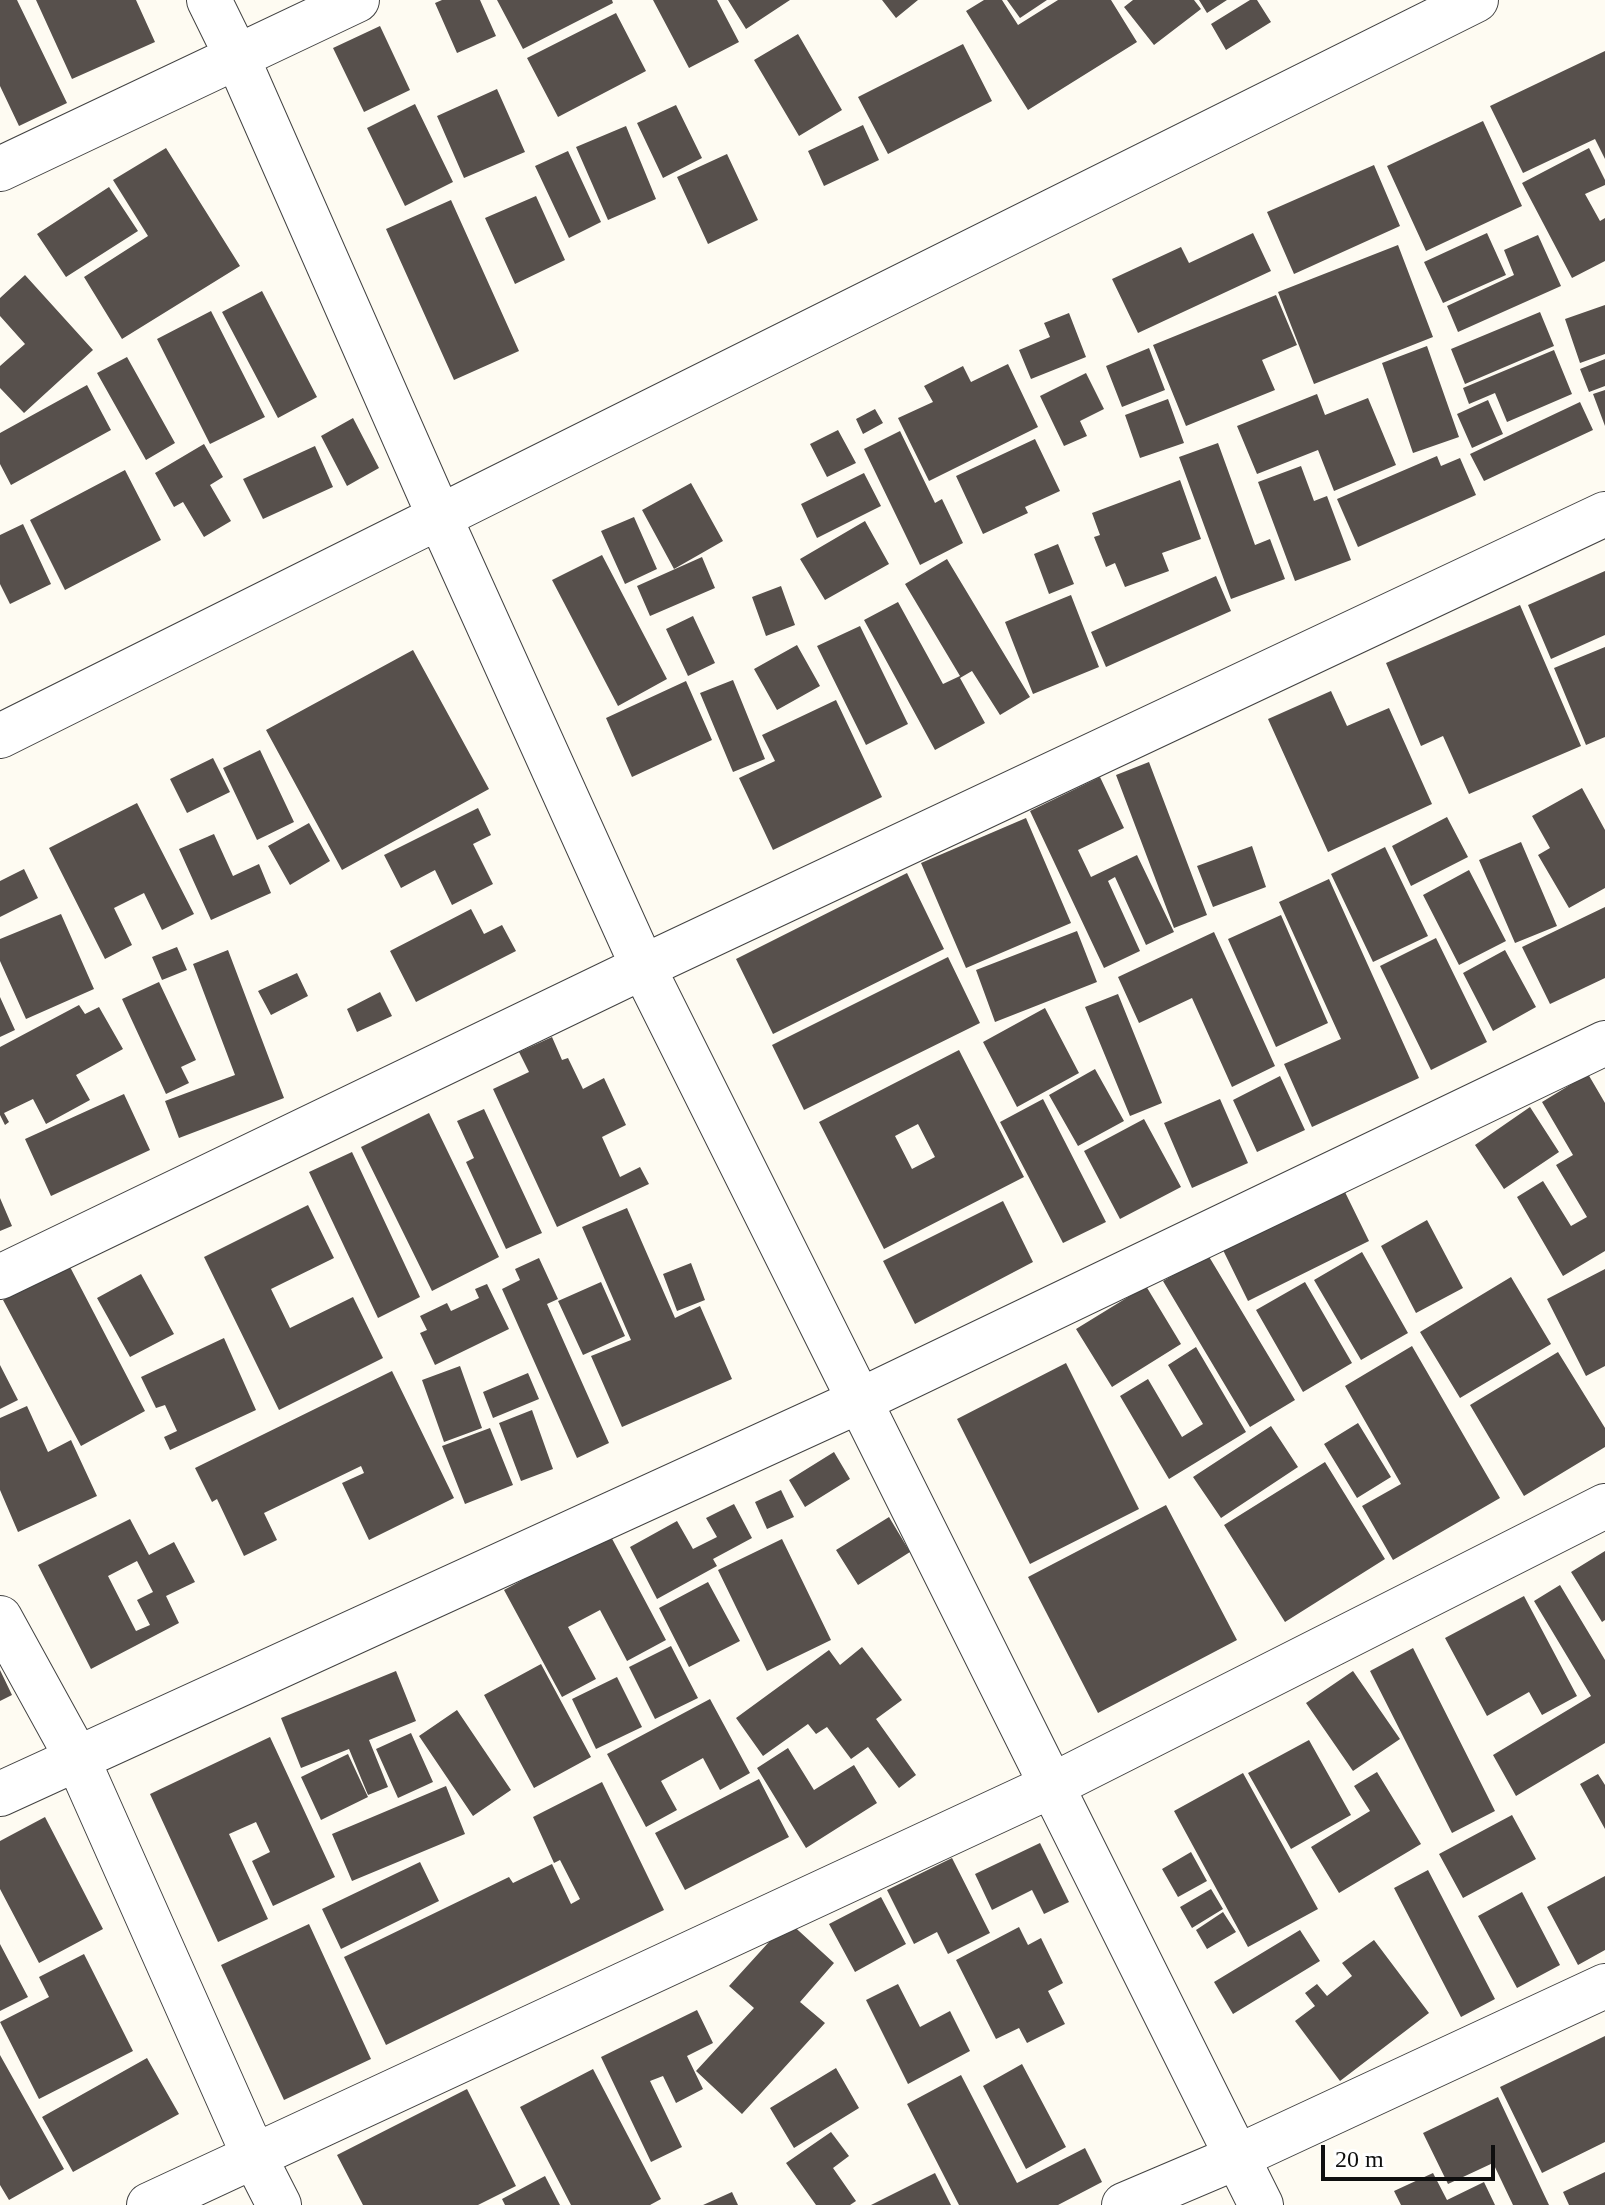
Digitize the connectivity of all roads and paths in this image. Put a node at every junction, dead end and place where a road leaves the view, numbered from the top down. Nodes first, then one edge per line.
1 (209, 0) edge
2 (357, 0) edge
3 (1476, 0) edge
4 (237, 57) junction
5 (0, 169) edge
6 (1605, 514) edge
7 (440, 518) junction
8 (0, 736) edge
9 (643, 967) junction
10 (1605, 1043) edge
11 (0, 1277) edge
12 (859, 1401) junction
13 (1605, 1506) edge
14 (0, 1618) edge
15 (77, 1758) junction
16 (1053, 1785) junction
17 (0, 1794) edge
18 (1605, 1986) edge
19 (254, 2156) junction
20 (1237, 2157) junction
21 (149, 2205) edge
22 (279, 2205) edge
23 (1124, 2205) edge
24 (1261, 2205) edge

1 - 4 street
2 - 4 street
3 - 7 street
4 - 5 street
4 - 7 street
6 - 9 street
7 - 8 street
7 - 9 street
9 - 11 street
9 - 12 street
10 - 12 street
12 - 15 street
12 - 16 street
13 - 16 street
14 - 15 street
15 - 17 street
15 - 19 street
16 - 19 street
16 - 20 street
18 - 20 street
19 - 21 street
19 - 22 street
20 - 23 street
20 - 24 street

